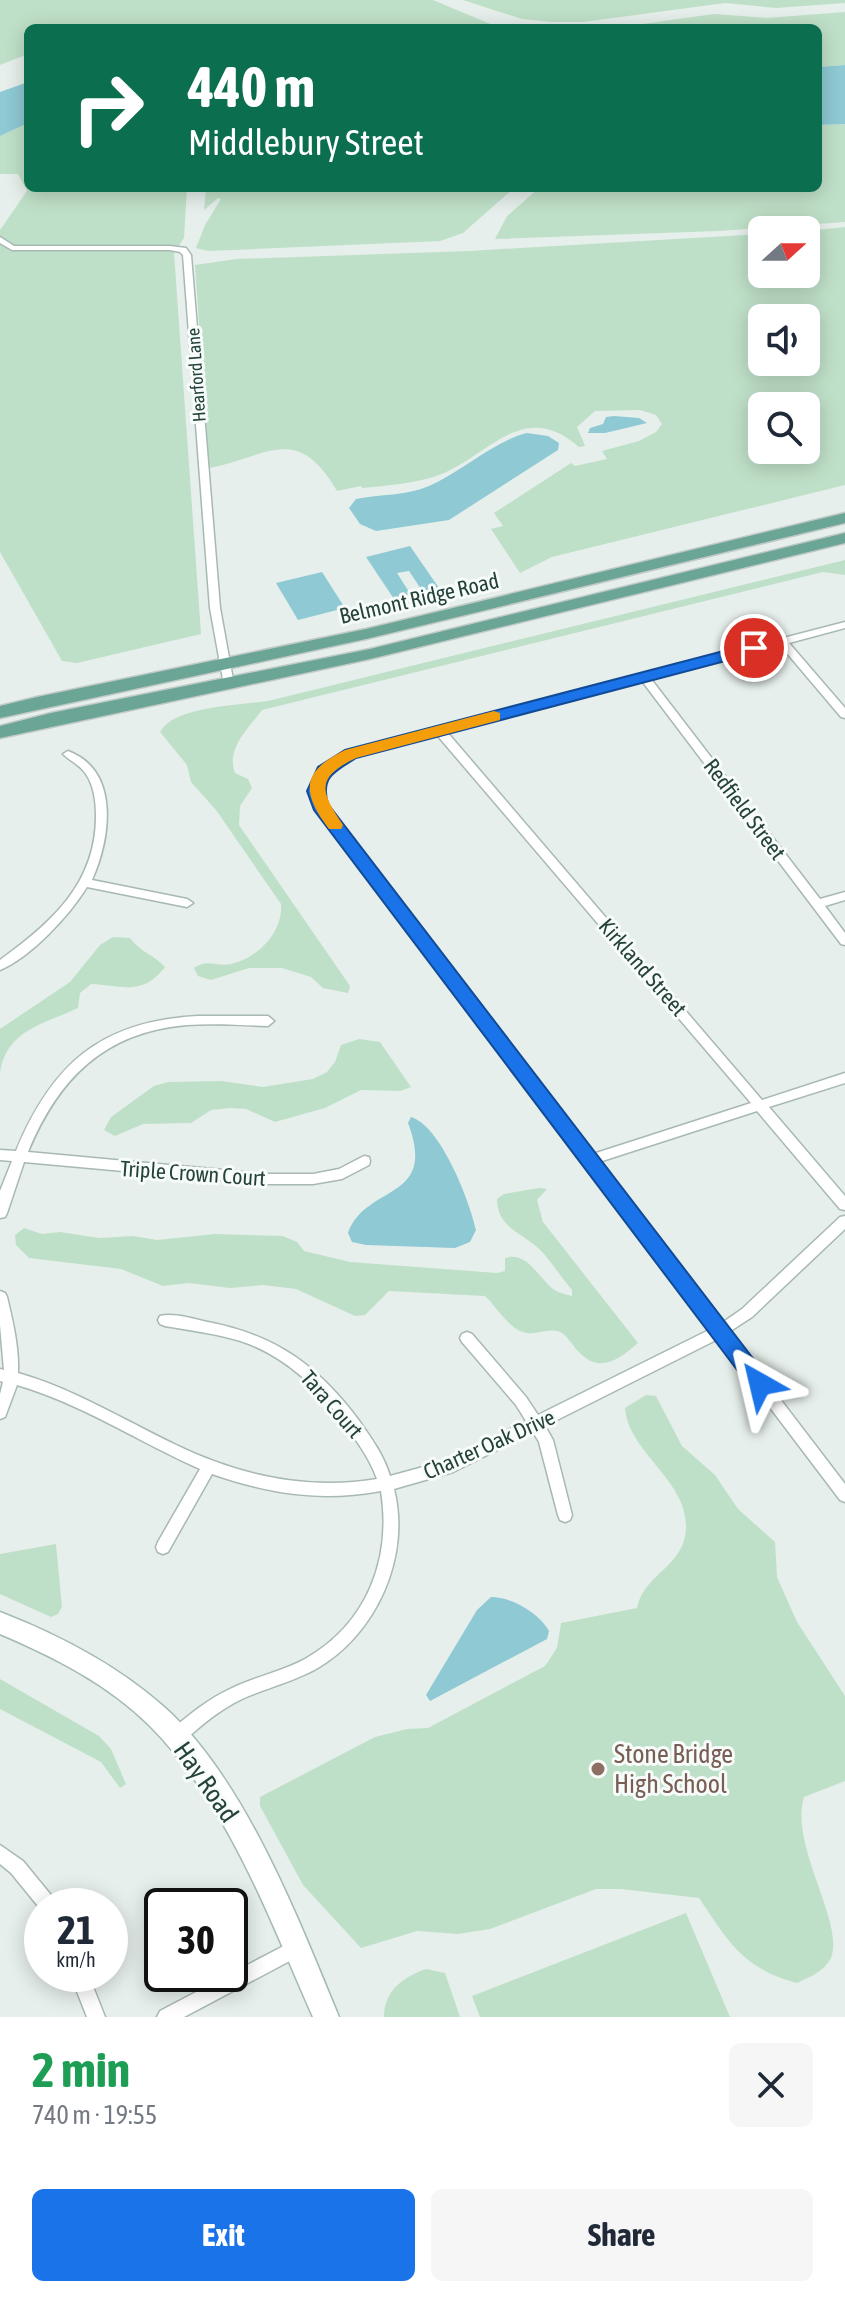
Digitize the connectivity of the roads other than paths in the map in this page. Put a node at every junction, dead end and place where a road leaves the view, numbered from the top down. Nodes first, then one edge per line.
1 (0, 239) edge
2 (845, 518) edge
3 (845, 538) edge
4 (528, 595) junction
5 (505, 622) junction
6 (845, 625) edge
7 (782, 641) junction
8 (224, 665) junction
9 (644, 677) junction
10 (229, 685) junction
11 (0, 712) edge
12 (845, 715) edge
13 (440, 731) junction
14 (0, 732) edge
15 (68, 754) dead end
16 (85, 883) junction
17 (845, 896) edge
18 (187, 903) dead end
19 (818, 904) junction
20 (845, 941) edge
21 (0, 966) edge
22 (268, 1021) dead end
23 (845, 1078) edge
24 (761, 1106) junction
25 (0, 1155) edge
26 (19, 1157) junction
27 (590, 1160) junction
28 (364, 1161) dead end
29 (845, 1205) edge
30 (0, 1213) edge
31 (845, 1221) edge
32 (0, 1297) edge
33 (165, 1320) dead end
34 (720, 1331) junction
35 (467, 1338) dead end
36 (6, 1376) edge
37 (0, 1413) edge
38 (537, 1424) junction
39 (208, 1468) junction
40 (839, 1477) edge
41 (386, 1484) junction
42 (845, 1495) edge
43 (565, 1515) dead end
44 (163, 1547) dead end
45 (0, 1623) edge
46 (176, 1737) junction
47 (0, 1853) edge
48 (34, 1888) edge
49 (295, 1949) junction
50 (86, 1992) edge
51 (96, 2017) edge
52 (166, 2017) edge
53 (326, 2017) edge

1 - 8 street, Hearford Lane
2 - 4 main road, Belmont Ridge Road
3 - 5 main road, Belmont Ridge Road
4 - 5 main road
4 - 8 main road, Belmont Ridge Road
5 - 10 main road, Belmont Ridge Road
6 - 7 street
7 - 9 street
7 - 12 street
8 - 10 street, Hearford Lane
8 - 11 main road, Belmont Ridge Road
9 - 13 street
9 - 19 street, Redfield Street
10 - 14 main road, Belmont Ridge Road
13 - 24 street, Kirkland Street
13 - 27 street
15 - 16 street
16 - 18 street
16 - 21 street
17 - 19 street
19 - 20 street, Redfield Street
22 - 26 street
23 - 24 street
24 - 27 street
24 - 29 street, Kirkland Street
25 - 26 street, Triple Crown Court
26 - 28 street, Triple Crown Court
26 - 30 street
27 - 34 street
31 - 34 street, Charter Oak Drive
32 - 36 street
33 - 41 street, Tara Court
34 - 38 street, Charter Oak Drive
34 - 40 street
35 - 38 street
36 - 37 street
36 - 39 street, Charter Oak Drive
38 - 41 street, Charter Oak Drive
38 - 43 street
39 - 41 street, Charter Oak Drive
39 - 44 street
40 - 42 street
41 - 46 street, Tara Court
45 - 46 street, Hay Road
46 - 49 street, Hay Road
47 - 48 street
49 - 52 street
49 - 53 street, Hay Road
50 - 51 street

